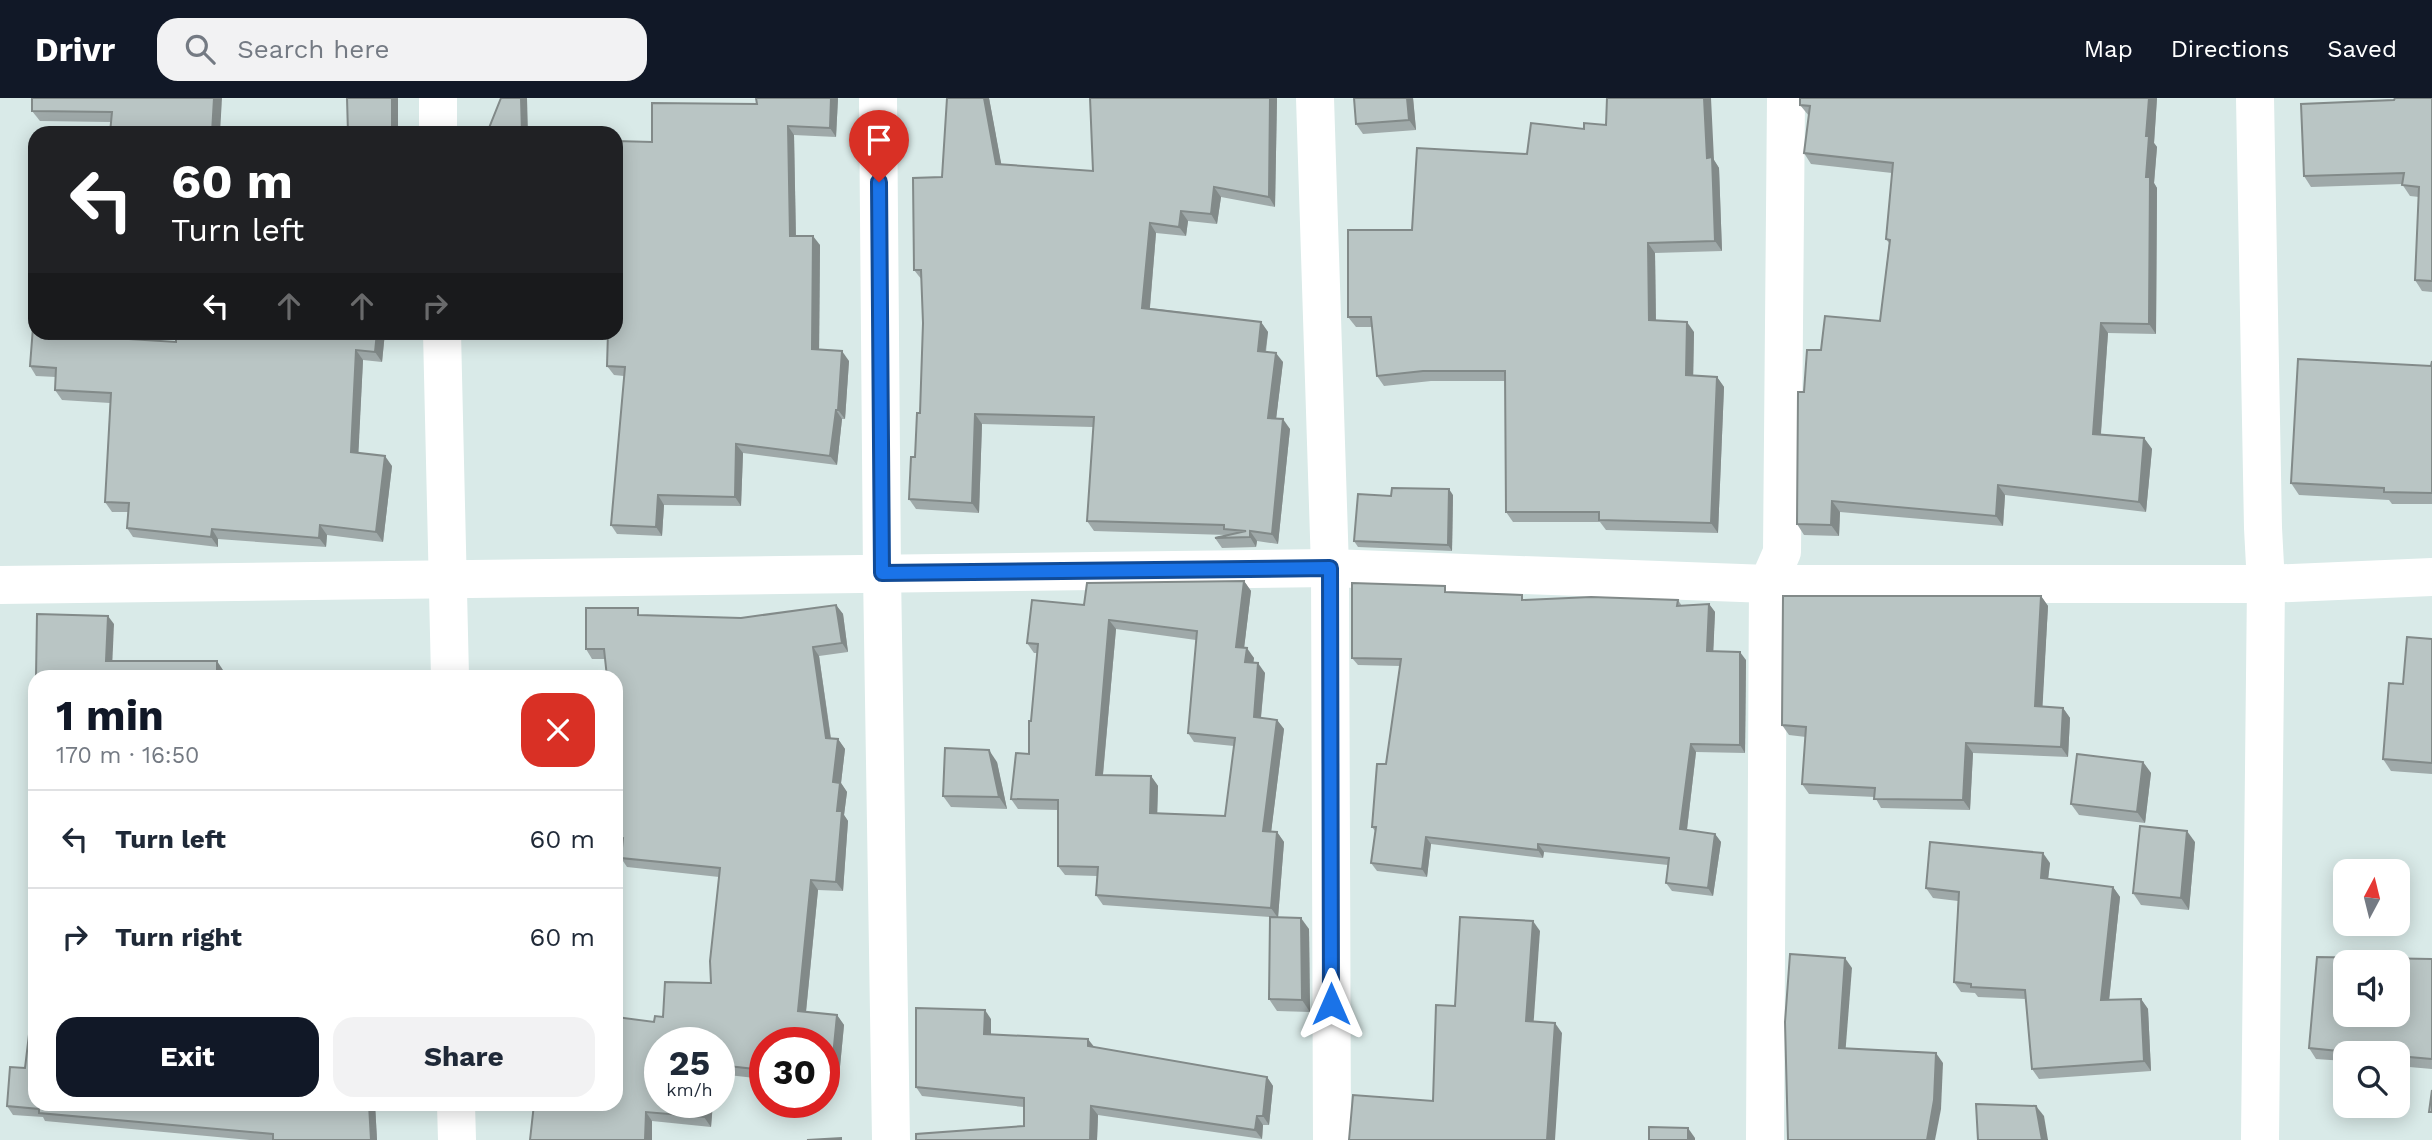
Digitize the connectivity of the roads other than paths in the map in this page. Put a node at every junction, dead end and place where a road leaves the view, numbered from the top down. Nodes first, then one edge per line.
1 (438, 98) edge
2 (878, 98) edge
3 (1315, 98) edge
4 (1786, 98) edge
5 (2255, 98) edge
6 (438, 126) edge
7 (442, 340) edge
8 (1330, 568) junction
9 (882, 573) junction
10 (2432, 577) edge
11 (448, 579) junction
12 (1768, 584) junction
13 (2266, 584) junction
14 (0, 585) edge
15 (450, 670) edge
16 (456, 1111) edge
17 (457, 1140) edge
18 (891, 1140) edge
19 (1332, 1140) edge
20 (1765, 1140) edge
21 (2260, 1140) edge

1 - 6 street
2 - 9 street
3 - 8 street
4 - 12 street
5 - 13 street
7 - 11 street
8 - 9 street
8 - 12 street
8 - 19 street
9 - 11 street
9 - 18 street
10 - 13 street
11 - 14 street
11 - 15 street
12 - 13 street
12 - 20 street
13 - 21 street
16 - 17 street

